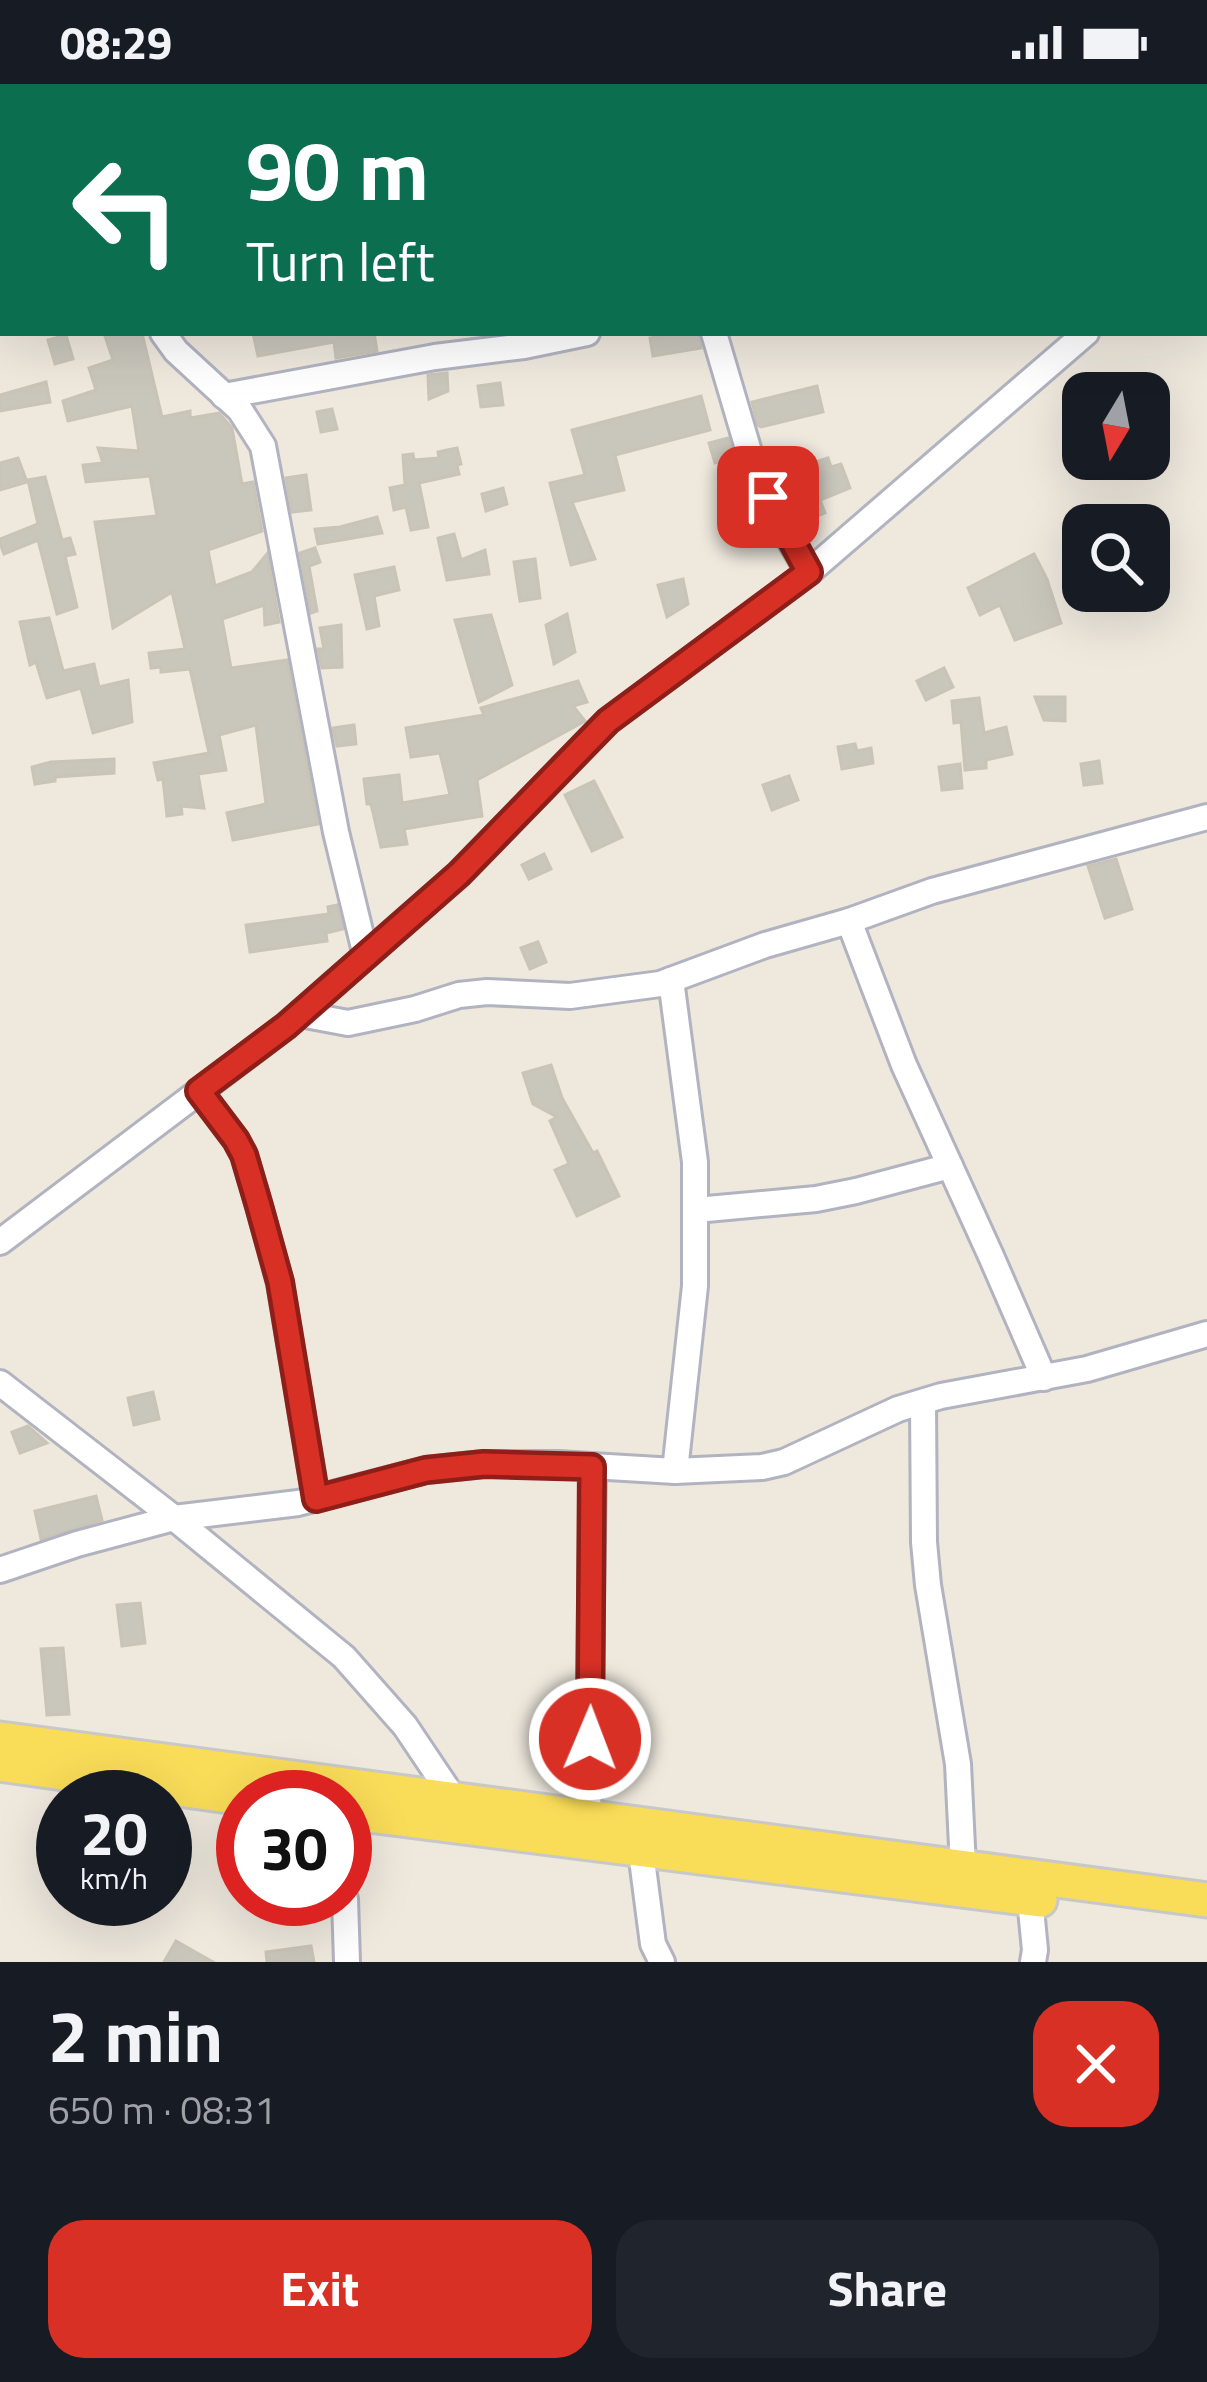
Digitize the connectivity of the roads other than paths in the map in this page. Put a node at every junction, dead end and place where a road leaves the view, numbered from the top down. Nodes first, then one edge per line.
1 (165, 336) edge
2 (572, 336) edge
3 (715, 336) edge
4 (1083, 336) edge
5 (224, 396) junction
6 (809, 572) junction
7 (1207, 817) edge
8 (849, 921) junction
9 (366, 956) junction
10 (671, 980) junction
11 (300, 1014) junction
12 (199, 1091) junction
13 (950, 1166) junction
14 (695, 1210) junction
15 (0, 1242) edge
16 (1207, 1334) edge
17 (1044, 1378) junction
18 (0, 1383) edge
19 (923, 1402) junction
20 (592, 1467) junction
21 (675, 1471) junction
22 (316, 1499) junction
23 (174, 1518) junction
24 (0, 1570) edge
25 (0, 1739) edge
26 (0, 1764) edge
27 (216, 1794) edge
28 (456, 1802) junction
29 (372, 1817) edge
30 (588, 1819) junction
31 (641, 1852) junction
32 (963, 1867) junction
33 (1030, 1899) junction
34 (1207, 1900) edge
35 (1207, 1923) edge
36 (346, 1926) edge
37 (347, 1962) edge
38 (662, 1962) edge
39 (1033, 1962) edge

1 - 5 street
2 - 5 street
3 - 6 street
4 - 6 street
5 - 9 street
6 - 9 street
7 - 8 street
8 - 10 street
8 - 13 street
9 - 11 street
10 - 11 street
10 - 14 street
11 - 12 street
12 - 15 street
12 - 22 street
13 - 14 street
13 - 17 street
14 - 21 street
16 - 17 street
17 - 19 street
18 - 23 street
19 - 21 street
19 - 32 street
20 - 21 street
20 - 22 street
20 - 30 street
22 - 23 street
23 - 24 street
23 - 28 street
25 - 28 main road
26 - 27 main road
28 - 30 main road
29 - 31 main road
30 - 32 main road
31 - 33 main road
31 - 38 street
32 - 34 main road
33 - 35 main road
33 - 39 street
36 - 37 street

